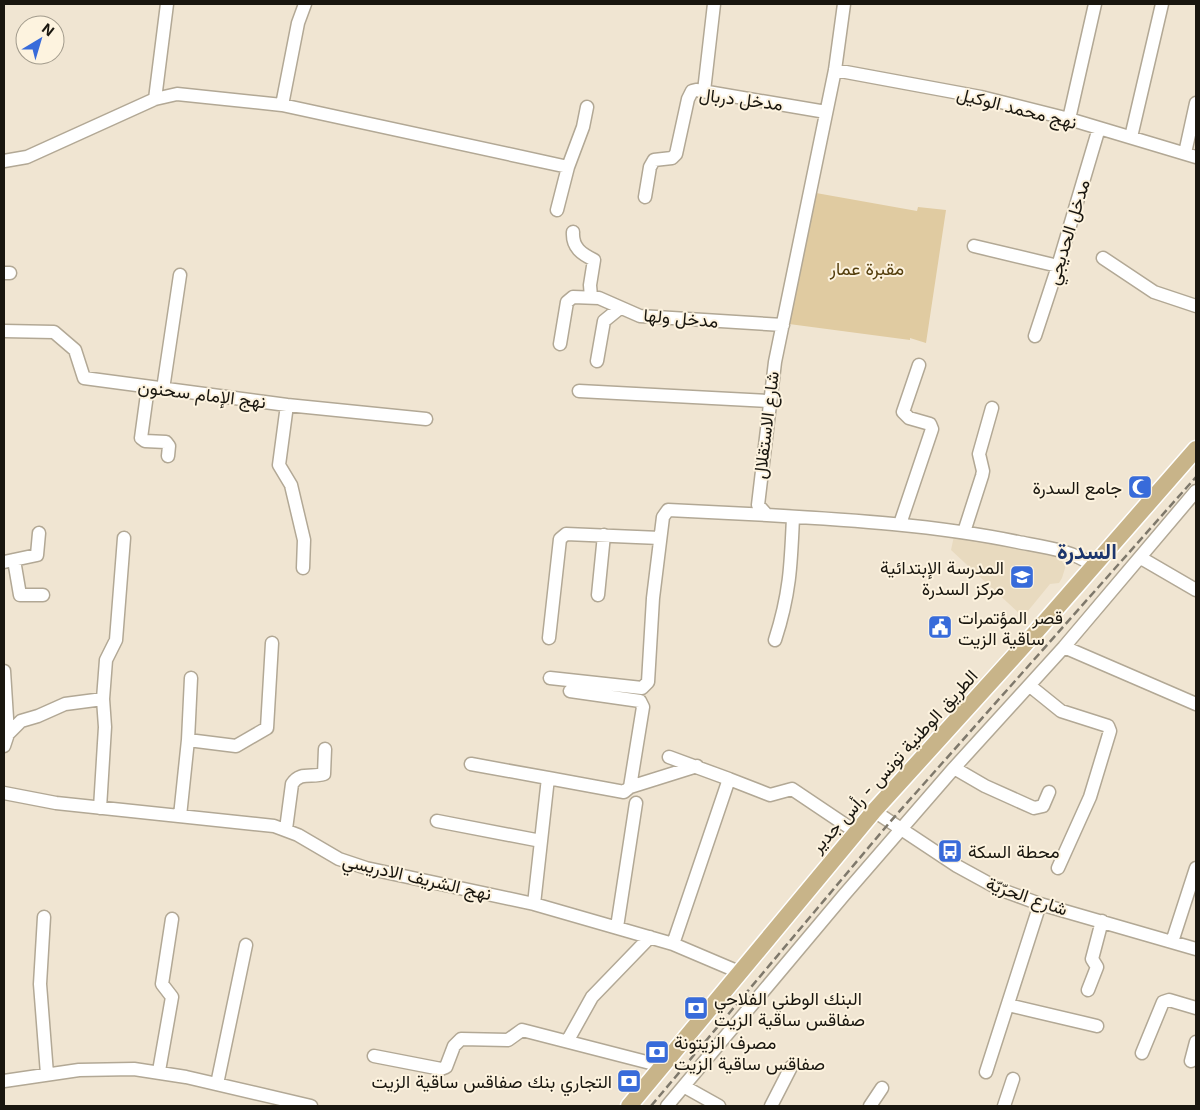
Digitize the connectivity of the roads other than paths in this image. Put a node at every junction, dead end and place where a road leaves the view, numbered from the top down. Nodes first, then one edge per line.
1 (167, 4) edge
2 (304, 4) edge
3 (714, 4) edge
4 (844, 4) edge
5 (1095, 4) edge
6 (1162, 4) edge
7 (836, 70) junction
8 (704, 91) junction
9 (155, 99) junction
10 (1196, 103) edge
11 (282, 105) junction
12 (587, 107) dead end
13 (826, 112) junction
14 (1069, 119) junction
15 (1098, 128) junction
16 (1131, 137) junction
17 (1191, 155) edge
18 (4, 161) edge
19 (568, 167) junction
20 (645, 197) dead end
21 (557, 210) dead end
22 (573, 232) dead end
23 (974, 246) dead end
24 (1103, 258) dead end
25 (1058, 266) junction
26 (180, 275) dead end
27 (591, 297) junction
28 (1196, 306) edge
29 (620, 308) junction
30 (783, 325) junction
31 (4, 331) edge
32 (1035, 336) dead end
33 (560, 344) dead end
34 (597, 361) dead end
35 (919, 365) dead end
36 (148, 387) junction
37 (163, 389) junction
38 (579, 391) dead end
39 (768, 402) junction
40 (287, 405) junction
41 (992, 408) dead end
42 (426, 420) dead end
43 (1196, 449) edge
44 (168, 456) dead end
45 (1196, 491) edge
46 (767, 515) junction
47 (793, 517) junction
48 (900, 524) junction
49 (964, 532) junction
50 (39, 533) dead end
51 (604, 535) junction
52 (124, 538) dead end
53 (660, 538) junction
54 (1141, 558) junction
55 (9, 561) edge
56 (1094, 566) junction
57 (303, 568) dead end
58 (1196, 590) edge
59 (43, 595) dead end
60 (598, 595) dead end
61 (549, 638) dead end
62 (775, 640) dead end
63 (272, 643) dead end
64 (1064, 647) junction
65 (4, 671) edge
66 (190, 678) dead end
67 (550, 678) dead end
68 (1030, 686) junction
69 (570, 691) dead end
70 (103, 699) junction
71 (1196, 704) edge
72 (6, 740) edge
73 (188, 740) junction
74 (325, 749) dead end
75 (669, 757) dead end
76 (471, 764) dead end
77 (697, 766) junction
78 (954, 768) junction
79 (548, 778) junction
80 (729, 780) junction
81 (630, 787) junction
82 (1049, 792) dead end
83 (4, 793) edge
84 (636, 803) dead end
85 (100, 808) junction
86 (874, 810) junction
87 (180, 816) junction
88 (438, 821) dead end
89 (286, 830) junction
90 (900, 830) junction
91 (856, 832) junction
92 (541, 841) junction
93 (1058, 868) dead end
94 (1196, 868) edge
95 (534, 904) junction
96 (1040, 904) junction
97 (44, 917) dead end
98 (172, 919) dead end
99 (1102, 921) junction
100 (617, 927) junction
101 (650, 938) junction
102 (1172, 942) junction
103 (673, 944) junction
104 (246, 945) dead end
105 (1196, 949) edge
106 (739, 972) junction
107 (1088, 990) dead end
108 (1008, 1005) junction
109 (1196, 1008) edge
110 (1097, 1026) dead end
111 (568, 1040) junction
112 (1196, 1042) edge
113 (1142, 1053) dead end
114 (374, 1056) dead end
115 (1191, 1061) dead end
116 (662, 1066) junction
117 (791, 1067) dead end
118 (159, 1071) junction
119 (986, 1072) dead end
120 (47, 1074) junction
121 (1013, 1079) dead end
122 (4, 1081) edge
123 (217, 1084) junction
124 (685, 1087) junction
125 (882, 1088) dead end
126 (311, 1106) edge
127 (629, 1106) edge
128 (667, 1106) edge
129 (719, 1106) edge
130 (771, 1106) edge
131 (870, 1106) edge
132 (1004, 1106) edge

1 - 9 street
2 - 11 street
3 - 8 street
4 - 7 street, شارع الاستقلال
5 - 14 street
6 - 16 street
7 - 13 street, شارع الاستقلال
7 - 14 street, نهج محمد الوكيل
8 - 13 street, مدخل دربال
8 - 20 street, مدخل دربال
9 - 11 street
9 - 18 street
10 - 17 street
11 - 19 street
12 - 19 street
13 - 30 street, شارع الاستقلال
14 - 15 street, نهج محمد الوكيل
15 - 16 street, نهج محمد الوكيل
15 - 25 street, مدخل الحديجي
16 - 17 street, نهج محمد الوكيل
19 - 21 street
22 - 27 street
23 - 25 street
24 - 28 street
25 - 32 street, مدخل الحديجي
26 - 37 street
27 - 29 street, مدخل ولها
27 - 33 street
29 - 30 street, مدخل ولها
29 - 34 street
30 - 39 street, شارع الاستقلال
31 - 36 street, نهج الإمام سحنون
35 - 48 street
36 - 37 street, نهج الإمام سحنون
36 - 44 street
37 - 40 street, نهج الإمام سحنون
38 - 39 street
39 - 46 street, شارع الاستقلال
40 - 42 street, نهج الإمام سحنون
40 - 57 street
41 - 49 street
43 - 56 main road, الطريق الوطنية تونس - رأس جدير
45 - 54 street
46 - 47 street
46 - 53 street
47 - 48 street
47 - 62 street
48 - 49 street
49 - 56 street
50 - 55 street
51 - 53 street
51 - 60 street
51 - 61 street
52 - 70 street
53 - 67 street
54 - 58 street
54 - 64 street
55 - 59 street
56 - 86 main road, الطريق الوطنية تونس - رأس جدير
63 - 73 street
64 - 68 street
64 - 71 street
65 - 72 street
66 - 73 street
68 - 78 street
68 - 93 street
69 - 81 street
70 - 72 street
70 - 85 street
73 - 87 street
74 - 89 street
75 - 77 street
76 - 79 street
77 - 80 street
77 - 81 street
78 - 82 street
78 - 90 street
79 - 81 street
79 - 92 street
80 - 91 street
80 - 103 street
83 - 85 street, نهج الشريف الادريسي
84 - 100 street
85 - 87 street, نهج الشريف الادريسي
86 - 90 street, شارع الحرّيّة
86 - 91 main road, الطريق الوطنية تونس - رأس جدير
87 - 89 street, نهج الشريف الادريسي
88 - 92 street
89 - 95 street, نهج الشريف الادريسي
90 - 96 street, شارع الحرّيّة
90 - 124 street
91 - 106 main road, الطريق الوطنية تونس - رأس جدير
92 - 95 street
94 - 102 street
95 - 100 street, نهج الشريف الادريسي
96 - 99 street, شارع الحرّيّة
96 - 108 street
97 - 120 street
98 - 118 street
99 - 102 street, شارع الحرّيّة
99 - 107 street
100 - 101 street, نهج الشريف الادريسي
101 - 103 street, نهج الشريف الادريسي
101 - 111 street
102 - 105 street, شارع الحرّيّة
103 - 106 street, نهج الشريف الادريسي
104 - 123 street
106 - 116 main road, الطريق الوطنية تونس - رأس جدير
108 - 110 street
108 - 119 street
109 - 113 street
111 - 114 street
111 - 116 street
112 - 115 street
116 - 127 main road, الطريق الوطنية تونس - رأس جدير
117 - 130 street
118 - 120 street
118 - 123 street
120 - 122 street
121 - 132 street
123 - 126 street
124 - 128 street
124 - 129 street
125 - 131 street

